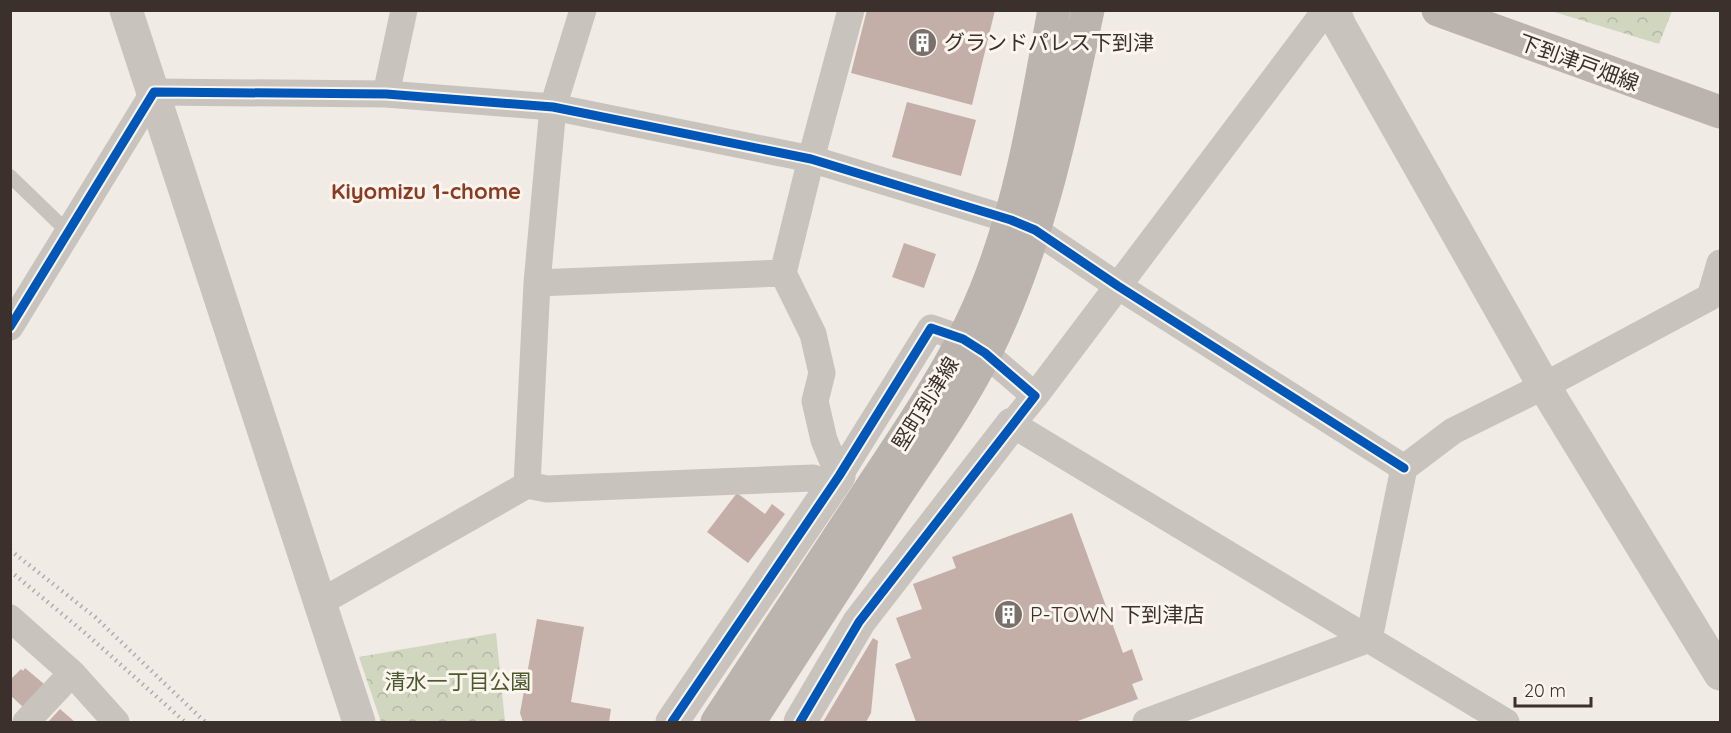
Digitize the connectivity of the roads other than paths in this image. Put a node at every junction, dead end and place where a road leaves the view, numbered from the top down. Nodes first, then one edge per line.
1 (126, 10) edge
2 (404, 10) edge
3 (583, 10) edge
4 (851, 10) edge
5 (1054, 10) edge
6 (1088, 10) edge
7 (1326, 10) edge
8 (1334, 10) edge
9 (1438, 10) edge
10 (154, 92) junction
11 (386, 94) junction
12 (553, 107) junction
13 (1720, 112) edge
14 (811, 159) junction
15 (10, 176) edge
16 (1023, 225) junction
17 (69, 233) junction
18 (1720, 263) edge
19 (783, 273) junction
20 (537, 283) junction
21 (1118, 286) junction
22 (1715, 302) edge
23 (10, 327) edge
24 (974, 346) junction
25 (1544, 386) junction
26 (1035, 396) junction
27 (1012, 424) junction
28 (1404, 468) junction
29 (835, 481) junction
30 (527, 485) junction
31 (319, 603) junction
32 (801, 617) junction
33 (10, 618) edge
34 (1369, 639) junction
35 (72, 674) junction
36 (1720, 674) edge
37 (109, 720) edge
38 (26, 723) edge
39 (359, 723) edge
40 (672, 723) edge
41 (717, 723) edge
42 (749, 723) edge
43 (800, 723) edge
44 (1146, 723) edge
45 (1506, 723) edge

1 - 10 street
2 - 11 street
3 - 12 street
4 - 14 street
5 - 16 main road, 堅町到津線
6 - 16 main road, 堅町到津線
7 - 21 street
8 - 25 street
9 - 13 main road, 下到津戸畑線
10 - 11 street
10 - 17 street
10 - 31 street
11 - 12 street
12 - 14 street
12 - 20 street
14 - 16 street
14 - 19 street
15 - 17 lane
16 - 21 street
16 - 24 main road, 堅町到津線
17 - 23 street
18 - 22 street
19 - 20 street
19 - 29 street
20 - 30 street
21 - 26 street
21 - 28 street
22 - 25 street
24 - 26 street
24 - 29 street
24 - 32 main road, 堅町到津線
25 - 28 street
25 - 36 street
26 - 27 street
27 - 34 street
27 - 43 street
28 - 34 street
29 - 30 street
29 - 40 street
30 - 31 street
31 - 39 street
32 - 41 main road, 堅町到津線
32 - 42 main road, 堅町到津線
33 - 35 street
34 - 44 street
34 - 45 street
35 - 37 street
35 - 38 street

